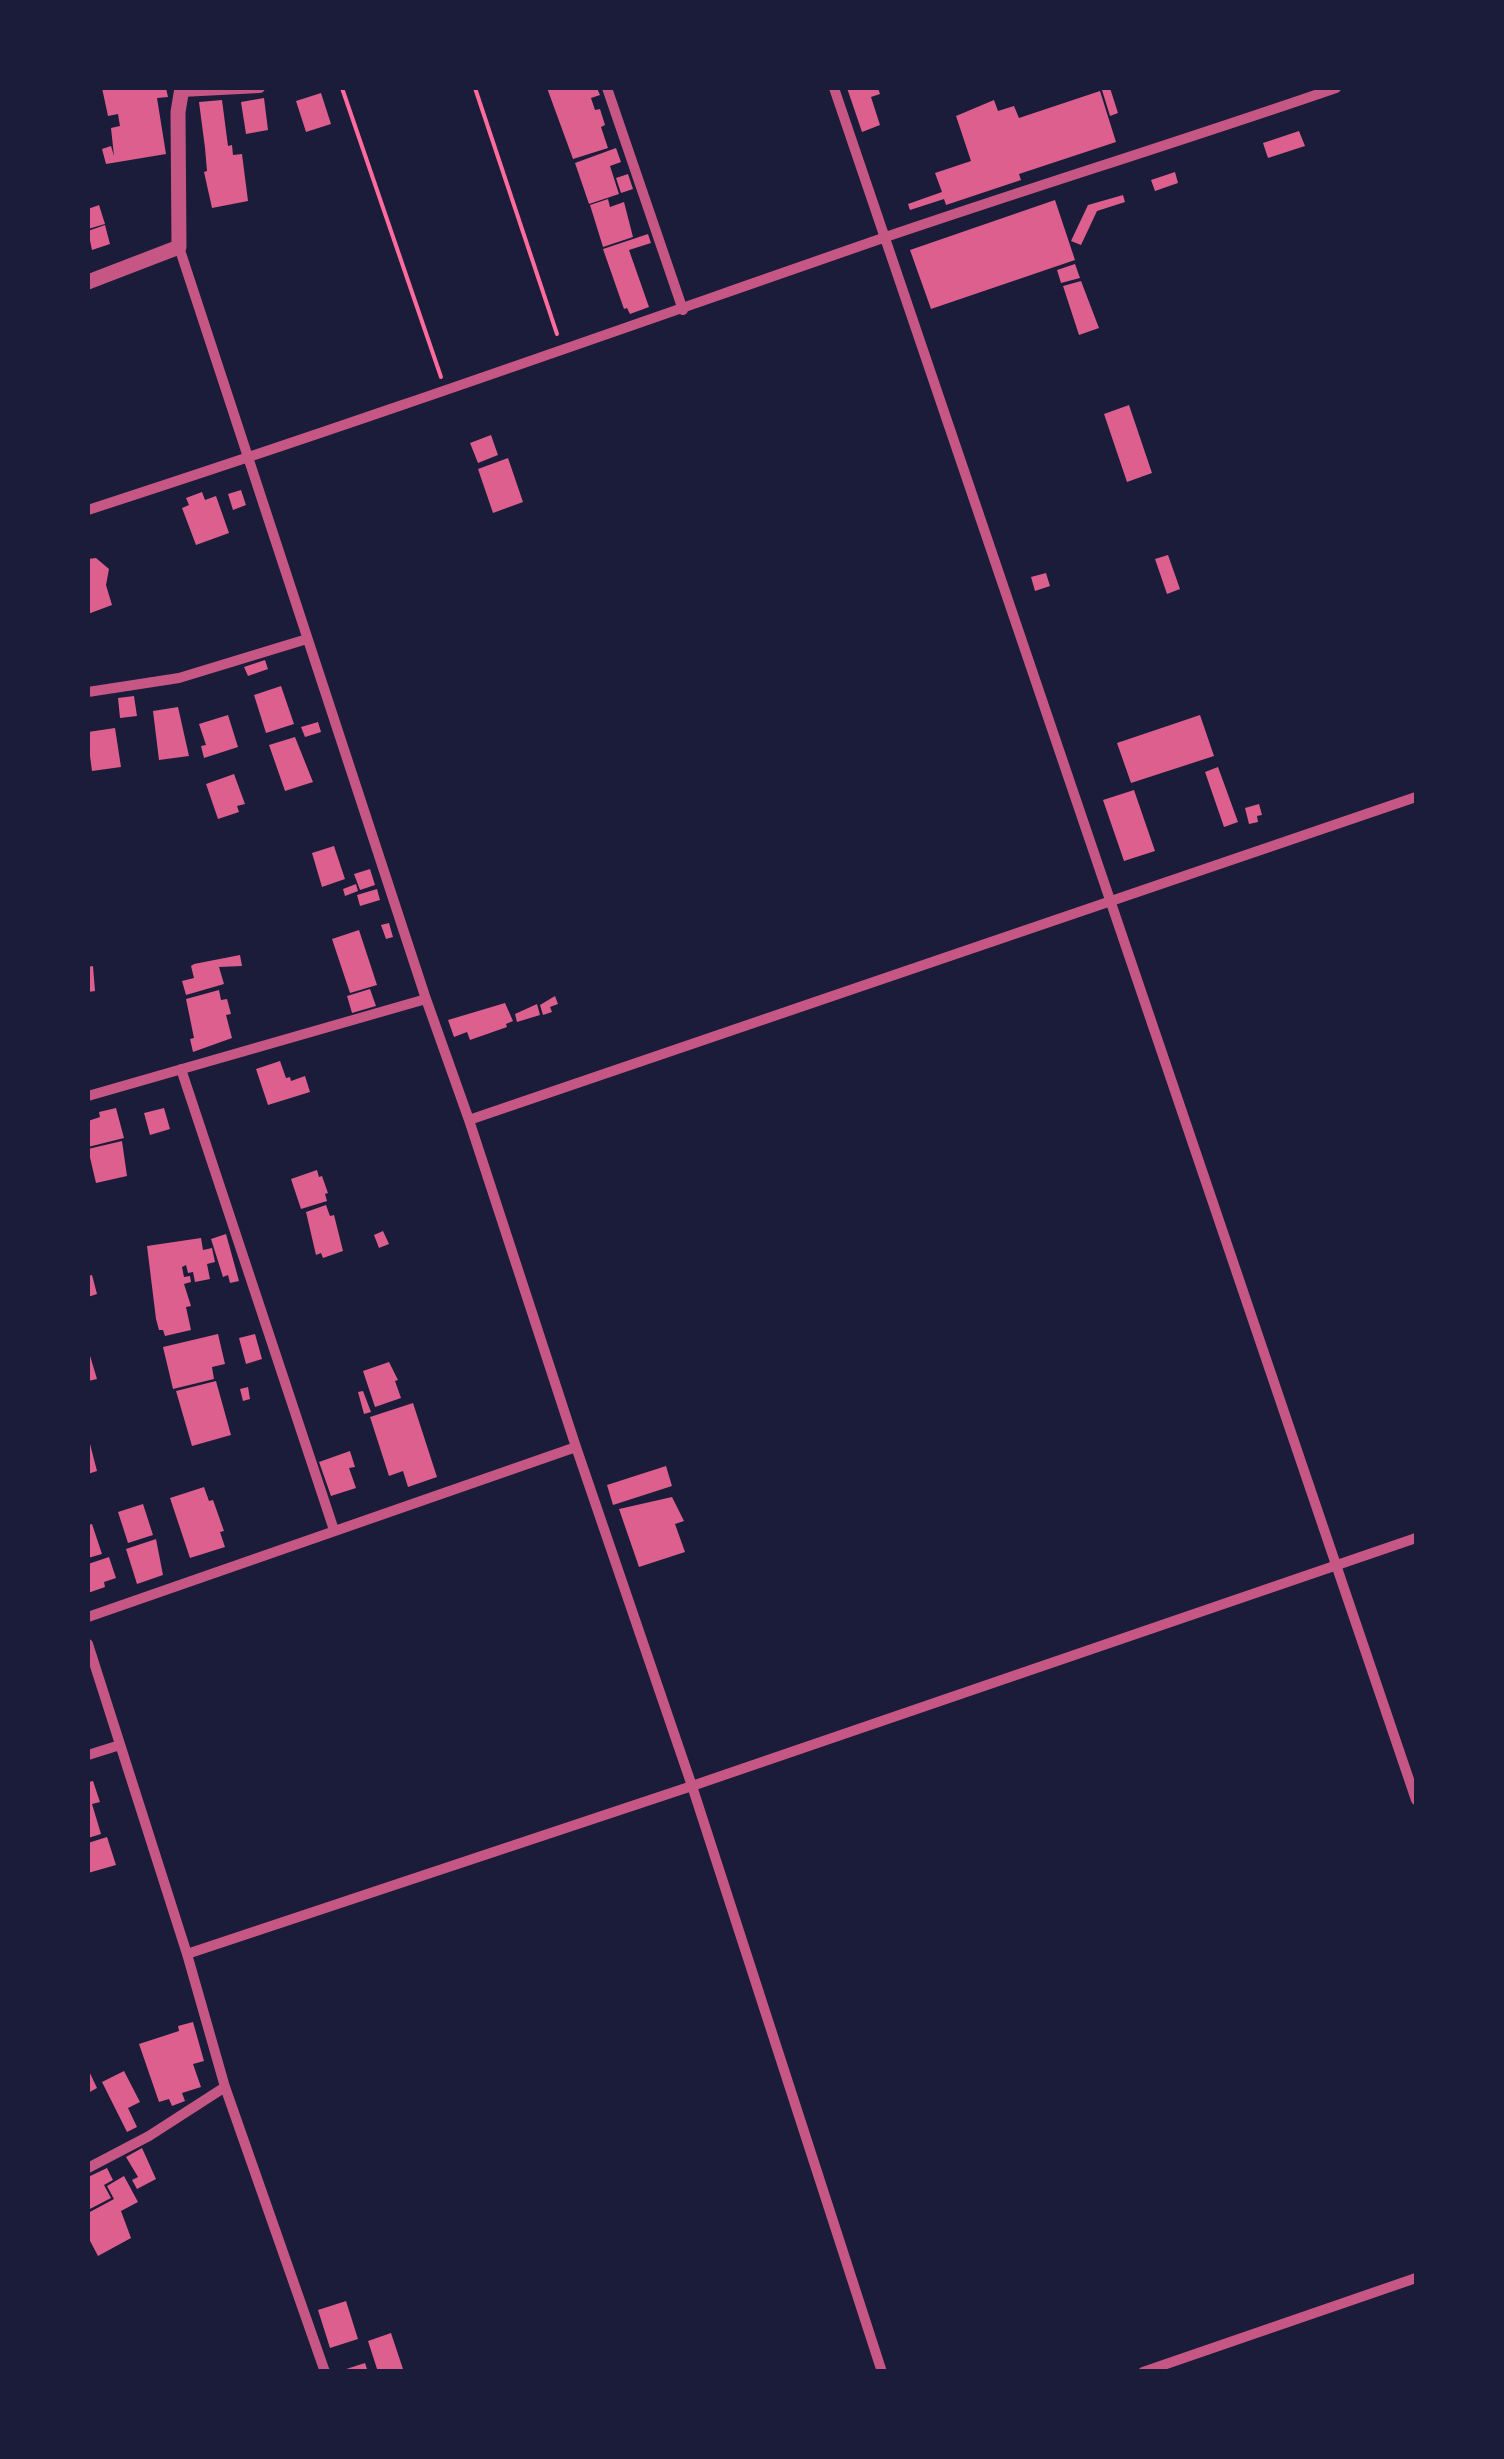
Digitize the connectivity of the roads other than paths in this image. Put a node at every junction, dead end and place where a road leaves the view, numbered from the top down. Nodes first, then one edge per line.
1 (260, 88) edge
2 (607, 88) edge
3 (834, 88) edge
4 (1336, 88) edge
5 (182, 90) edge
6 (884, 238) junction
7 (180, 246) junction
8 (88, 282) edge
9 (683, 310) junction
10 (247, 458) junction
11 (88, 510) edge
12 (307, 639) junction
13 (88, 692) edge
14 (1416, 797) edge
15 (1111, 902) junction
16 (426, 998) junction
17 (182, 1069) junction
18 (88, 1096) edge
19 (469, 1120) junction
20 (576, 1446) junction
21 (334, 1530) junction
22 (1416, 1538) edge
23 (1336, 1566) junction
24 (88, 1617) edge
25 (88, 1644) edge
26 (120, 1745) junction
27 (88, 1755) edge
28 (692, 1786) junction
29 (1416, 1800) edge
30 (187, 1954) junction
31 (225, 2087) junction
32 (88, 2168) edge
33 (1416, 2278) edge
34 (326, 2372) edge
35 (882, 2372) edge
36 (1143, 2372) edge

1 - 5 street
2 - 9 street
3 - 6 street
4 - 6 street
5 - 7 street
6 - 9 street
6 - 15 street
7 - 8 street
7 - 10 street
9 - 10 street
10 - 11 street
10 - 12 street
12 - 13 street
12 - 16 street
14 - 15 street
15 - 19 street
15 - 23 street
16 - 17 street
16 - 19 street
17 - 18 street
17 - 21 street
19 - 20 street
20 - 21 street
20 - 28 street
21 - 24 street
22 - 23 street
23 - 28 street
23 - 29 street
25 - 26 street
26 - 27 street
26 - 30 street
28 - 30 street
28 - 35 street
30 - 31 street
31 - 32 street
31 - 34 street
33 - 36 street

